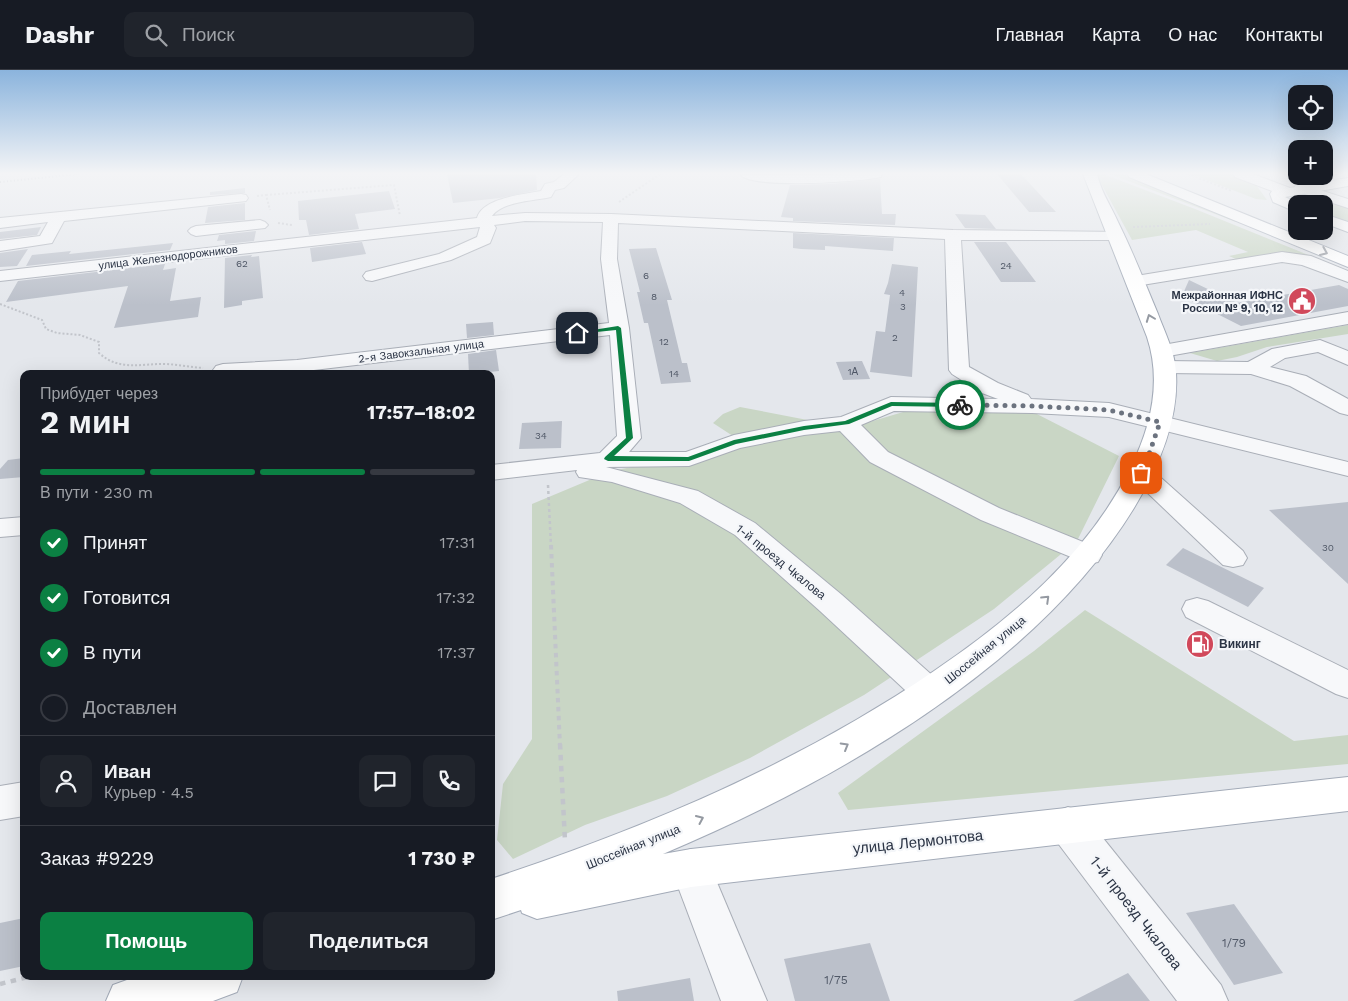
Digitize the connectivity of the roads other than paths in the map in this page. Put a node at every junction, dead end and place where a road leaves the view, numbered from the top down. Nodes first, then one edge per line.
1 (55, 217) edge
2 (59, 217) edge
3 (191, 217) edge
4 (529, 217) edge
5 (590, 217) edge
6 (1108, 217) edge
7 (1240, 217) edge
8 (1271, 217) edge
9 (604, 218) junction
10 (484, 220) junction
11 (266, 222) road end
12 (1333, 222) edge
13 (0, 223) edge
14 (1288, 224) edge
15 (1348, 228) edge
16 (196, 231) junction
17 (1114, 231) junction
18 (1333, 233) edge
19 (953, 235) junction
20 (1348, 238) edge
21 (1328, 240) edge
22 (0, 246) edge
23 (1348, 249) edge
24 (190, 254) junction
25 (1348, 262) edge
26 (0, 276) edge
27 (372, 276) dead end
28 (1348, 277) edge
29 (1136, 281) junction
30 (1348, 318) edge
31 (618, 328) junction
32 (1320, 346) junction
33 (1348, 352) edge
34 (1164, 359) junction
35 (1348, 359) edge
36 (1252, 368) junction
37 (223, 370) road end
38 (1032, 406) junction
39 (1348, 408) edge
40 (1160, 422) junction
41 (846, 423) junction
42 (608, 459) junction
43 (547, 467) junction
44 (1348, 469) edge
45 (495, 473) edge
46 (1141, 473) junction
47 (20, 526) edge
48 (0, 528) edge
49 (1088, 555) junction
50 (1233, 558) dead end
51 (1198, 609) dead end
52 (1348, 685) edge
53 (930, 693) junction
54 (1348, 794) edge
55 (20, 800) edge
56 (0, 803) edge
57 (1068, 825) junction
58 (691, 868) junction
59 (495, 899) edge
60 (495, 907) edge
61 (208, 980) edge
62 (151, 998) edge
63 (744, 1001) edge
64 (1205, 1001) edge

1 - 13 street
2 - 22 street
3 - 16 street
4 - 10 street, улица Железнодорожников
5 - 9 street, улица Железнодорожников
6 - 17 main road, Шоссейная улица
7 -> 25 main road
8 - 14 main road
9 - 19 street, улица Железнодорожников
9 - 31 street
10 - 24 street, улица Железнодорожников
10 - 27 street
11 - 16 street
12 - 15 main road
16 - 24 street
17 - 19 street, улица Железнодорожников
17 - 29 main road, Шоссейная улица
18 - 20 main road
19 - 38 street
21 - 23 main road
24 - 26 street, улица Железнодорожников
28 - 29 street
34 -> 29 main road, Шоссейная улица
30 - 34 street
31 - 37 street, 2-я Завокзальная улица
31 - 42 street
32 - 33 street
32 - 35 street
32 - 36 street
34 - 36 street
34 - 40 main road, Шоссейная улица
36 - 39 street
38 - 40 street
38 - 41 street
40 - 44 street
40 - 46 main road, Шоссейная улица
41 - 42 street
41 - 49 street
42 - 43 street
43 - 45 street
43 - 53 street, 1-й проезд Чкалова
46 - 49 main road, Шоссейная улица
46 - 50 street
47 - 48 street
53 -> 49 main road, Шоссейная улица
51 - 52 street
59 -> 53 main road, Шоссейная улица
54 - 57 main road, улица Лермонтова
55 - 56 street
57 - 58 main road, улица Лермонтова
57 - 64 street, 1-й проезд Чкалова
58 - 60 main road, улица Лермонтова
58 - 63 street
61 - 62 main road

